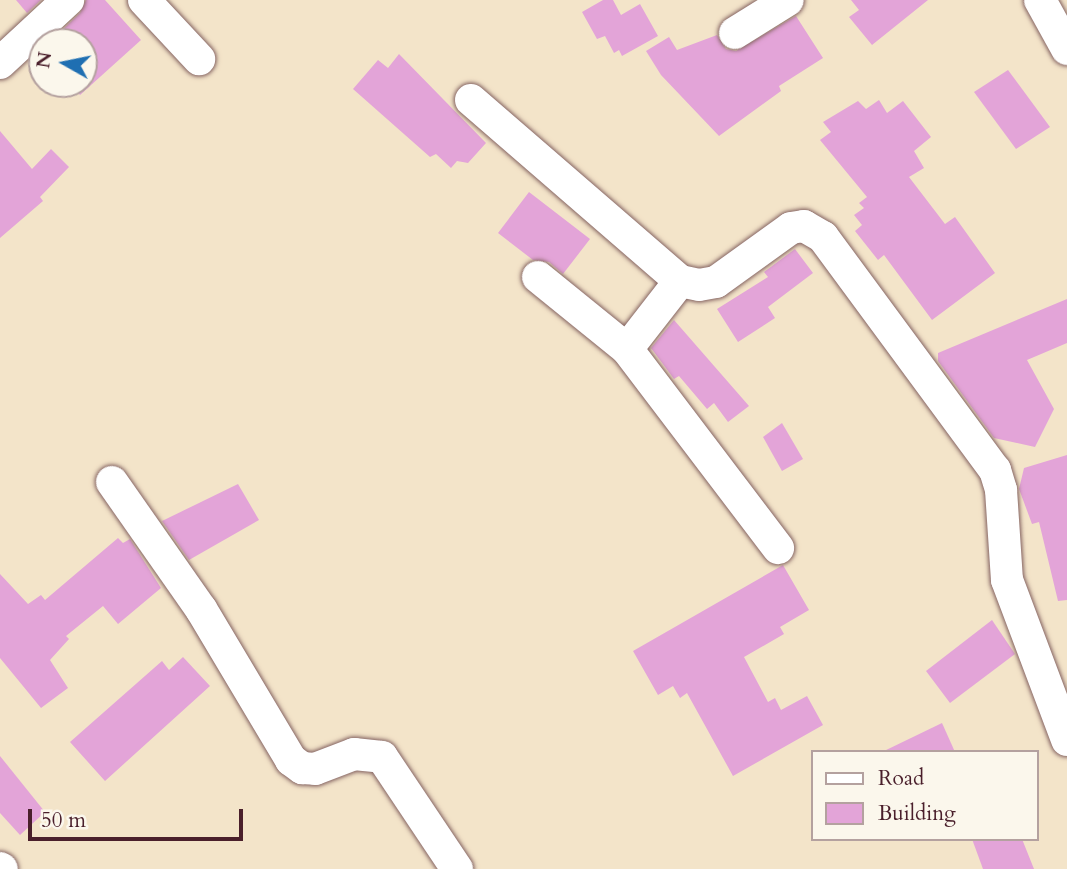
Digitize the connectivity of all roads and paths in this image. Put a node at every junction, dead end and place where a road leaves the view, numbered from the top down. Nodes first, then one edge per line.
1 (68, 0) edge
2 (144, 0) edge
3 (788, 0) edge
4 (1040, 0) edge
5 (735, 33) dead end
6 (1067, 49) edge
7 (199, 59) dead end
8 (0, 63) edge
9 (471, 100) dead end
10 (538, 277) dead end
11 (680, 281) junction
12 (627, 349) junction
13 (112, 482) dead end
14 (778, 548) dead end
15 (1067, 740) edge
16 (457, 869) edge

1 - 8 street
2 - 7 street
3 - 5 street
4 - 6 street
9 - 11 street
10 - 12 street
11 - 12 street
11 - 15 street
12 - 14 street
13 - 16 street

